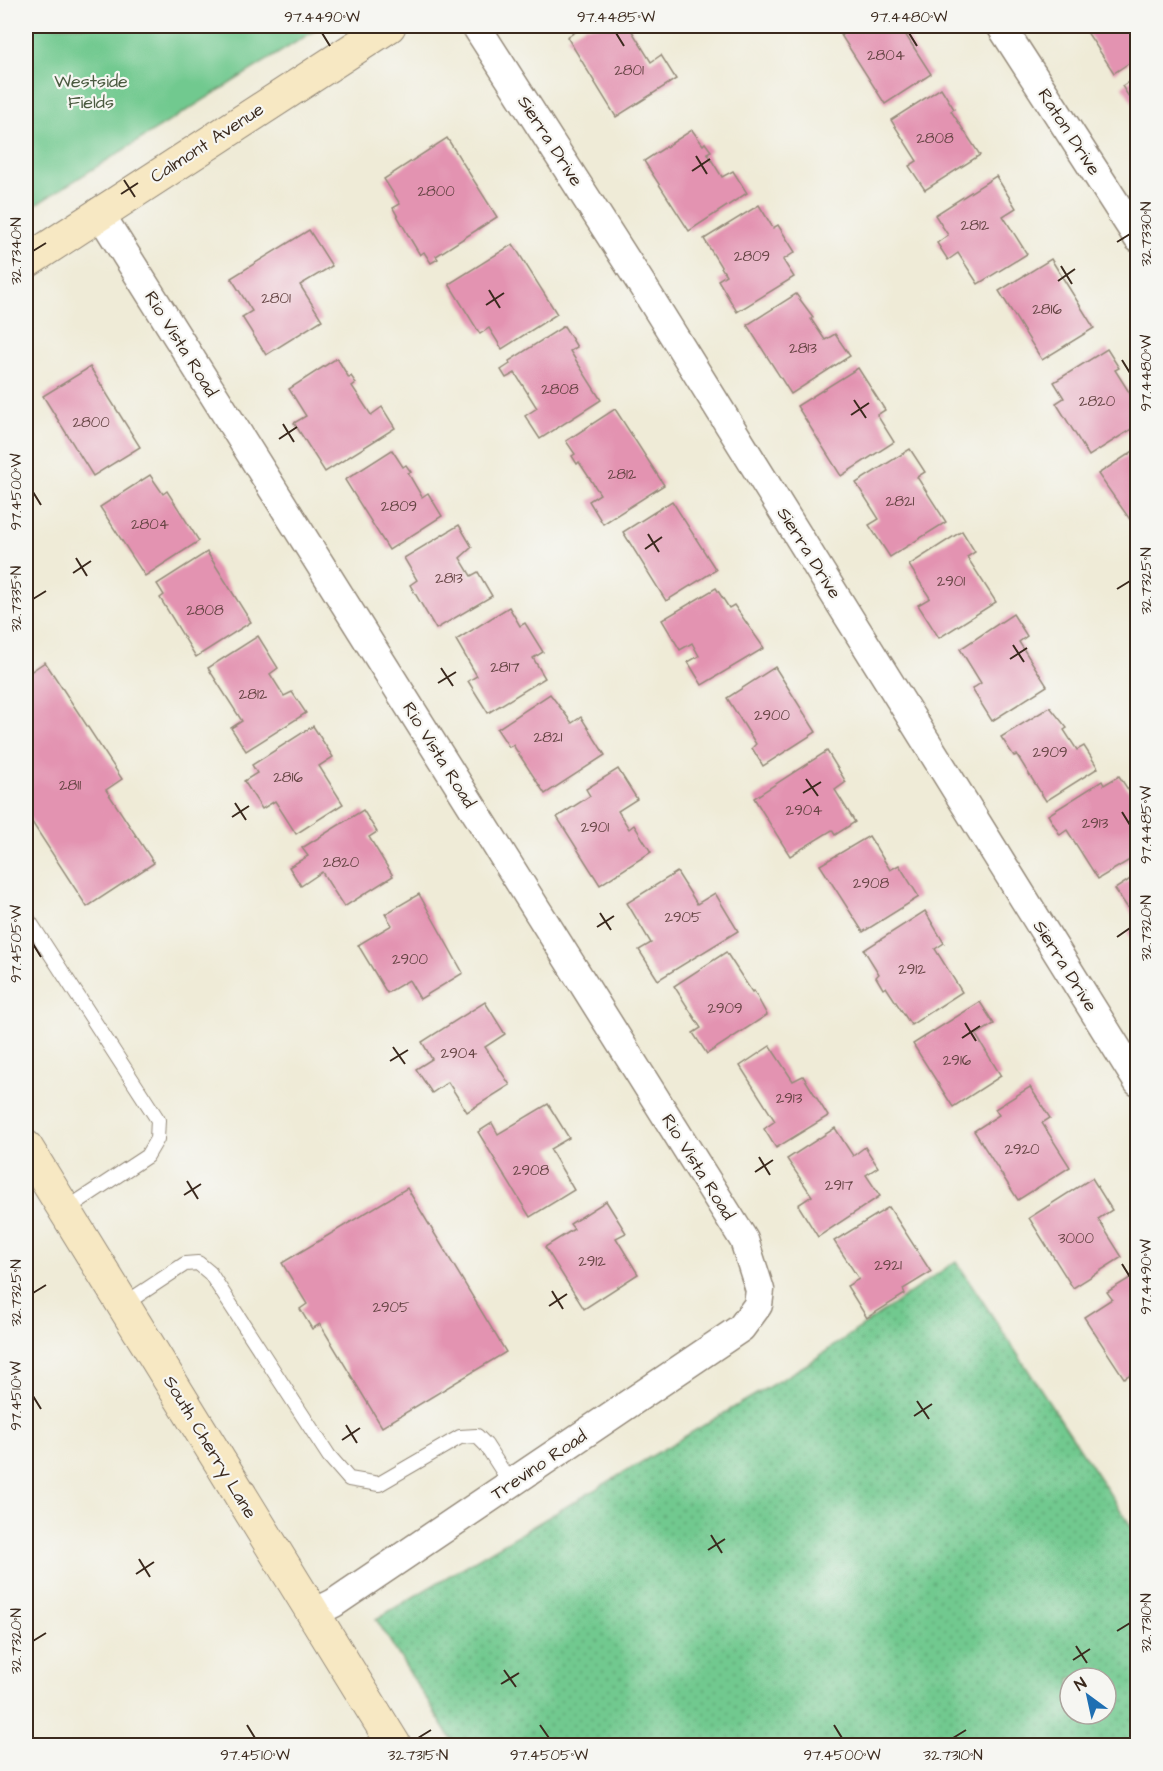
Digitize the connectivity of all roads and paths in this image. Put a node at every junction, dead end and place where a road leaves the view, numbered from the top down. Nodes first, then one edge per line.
1 (389, 26) edge
2 (476, 26) edge
3 (1000, 26) edge
4 (99, 212) junction
5 (1137, 238) edge
6 (26, 262) edge
7 (26, 916) edge
8 (1137, 1082) edge
9 (26, 1147) edge
10 (65, 1210) junction
11 (123, 1305) junction
12 (758, 1305) joint
13 (511, 1484) junction
14 (312, 1614) junction
15 (394, 1746) edge

1 - 4 street, Calmont Avenue
2 - 8 street, Sierra Drive
3 - 5 street, Raton Drive
4 - 6 street, Calmont Avenue
4 - 12 street, Rio Vista Road
7 - 10 lane
9 - 10 street, South Cherry Lane
10 - 11 street, South Cherry Lane
11 - 13 lane
11 - 14 street, South Cherry Lane
12 - 13 street, Trevino Road
13 - 14 street, Trevino Road
14 - 15 street, South Cherry Lane

